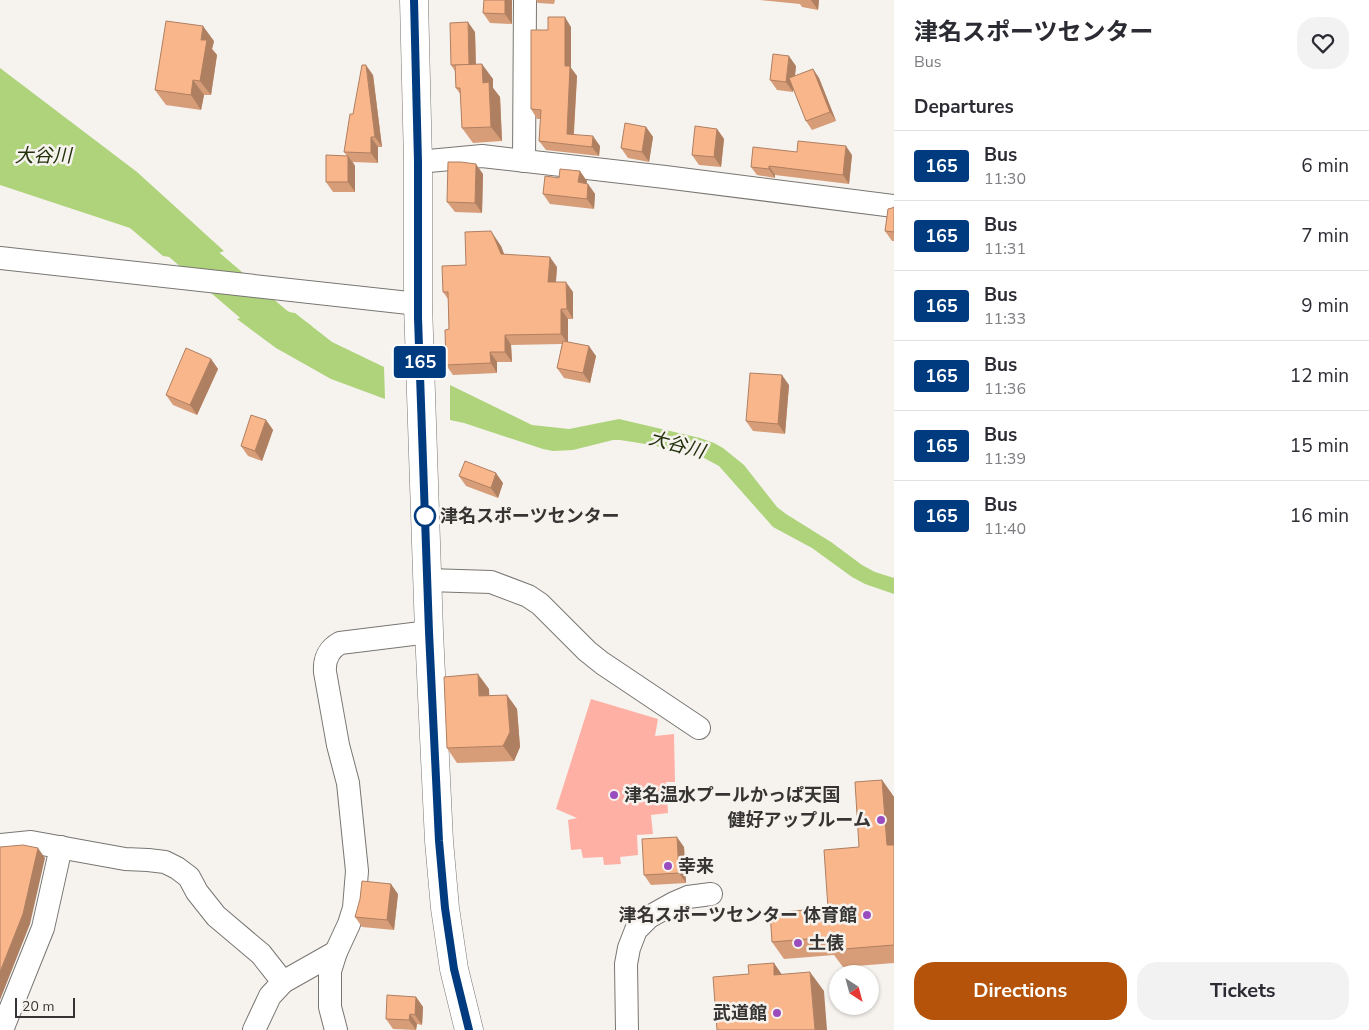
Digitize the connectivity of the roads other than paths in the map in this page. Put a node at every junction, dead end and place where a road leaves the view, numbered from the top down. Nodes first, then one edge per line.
1 (414, 0) edge
2 (525, 0) edge
3 (524, 161) junction
4 (418, 162) junction
5 (894, 206) edge
6 (6, 259) edge
7 (418, 304) junction
8 (428, 580) junction
9 (429, 632) junction
10 (699, 728) dead end
11 (0, 845) edge
12 (61, 847) junction
13 (711, 894) dead end
14 (336, 952) junction
15 (283, 982) junction
16 (2, 1030) edge
17 (254, 1030) edge
18 (336, 1030) edge
19 (469, 1030) edge
20 (626, 1030) edge

1 - 4 highway
2 - 3 street
3 - 4 street
3 - 5 street
4 - 7 highway
6 - 7 street
7 - 8 highway
8 - 9 highway
8 - 10 street
9 - 14 street
9 - 19 highway
11 - 12 street
12 - 15 street
12 - 16 street
13 - 20 street
14 - 15 street
14 - 18 street
15 - 17 street

